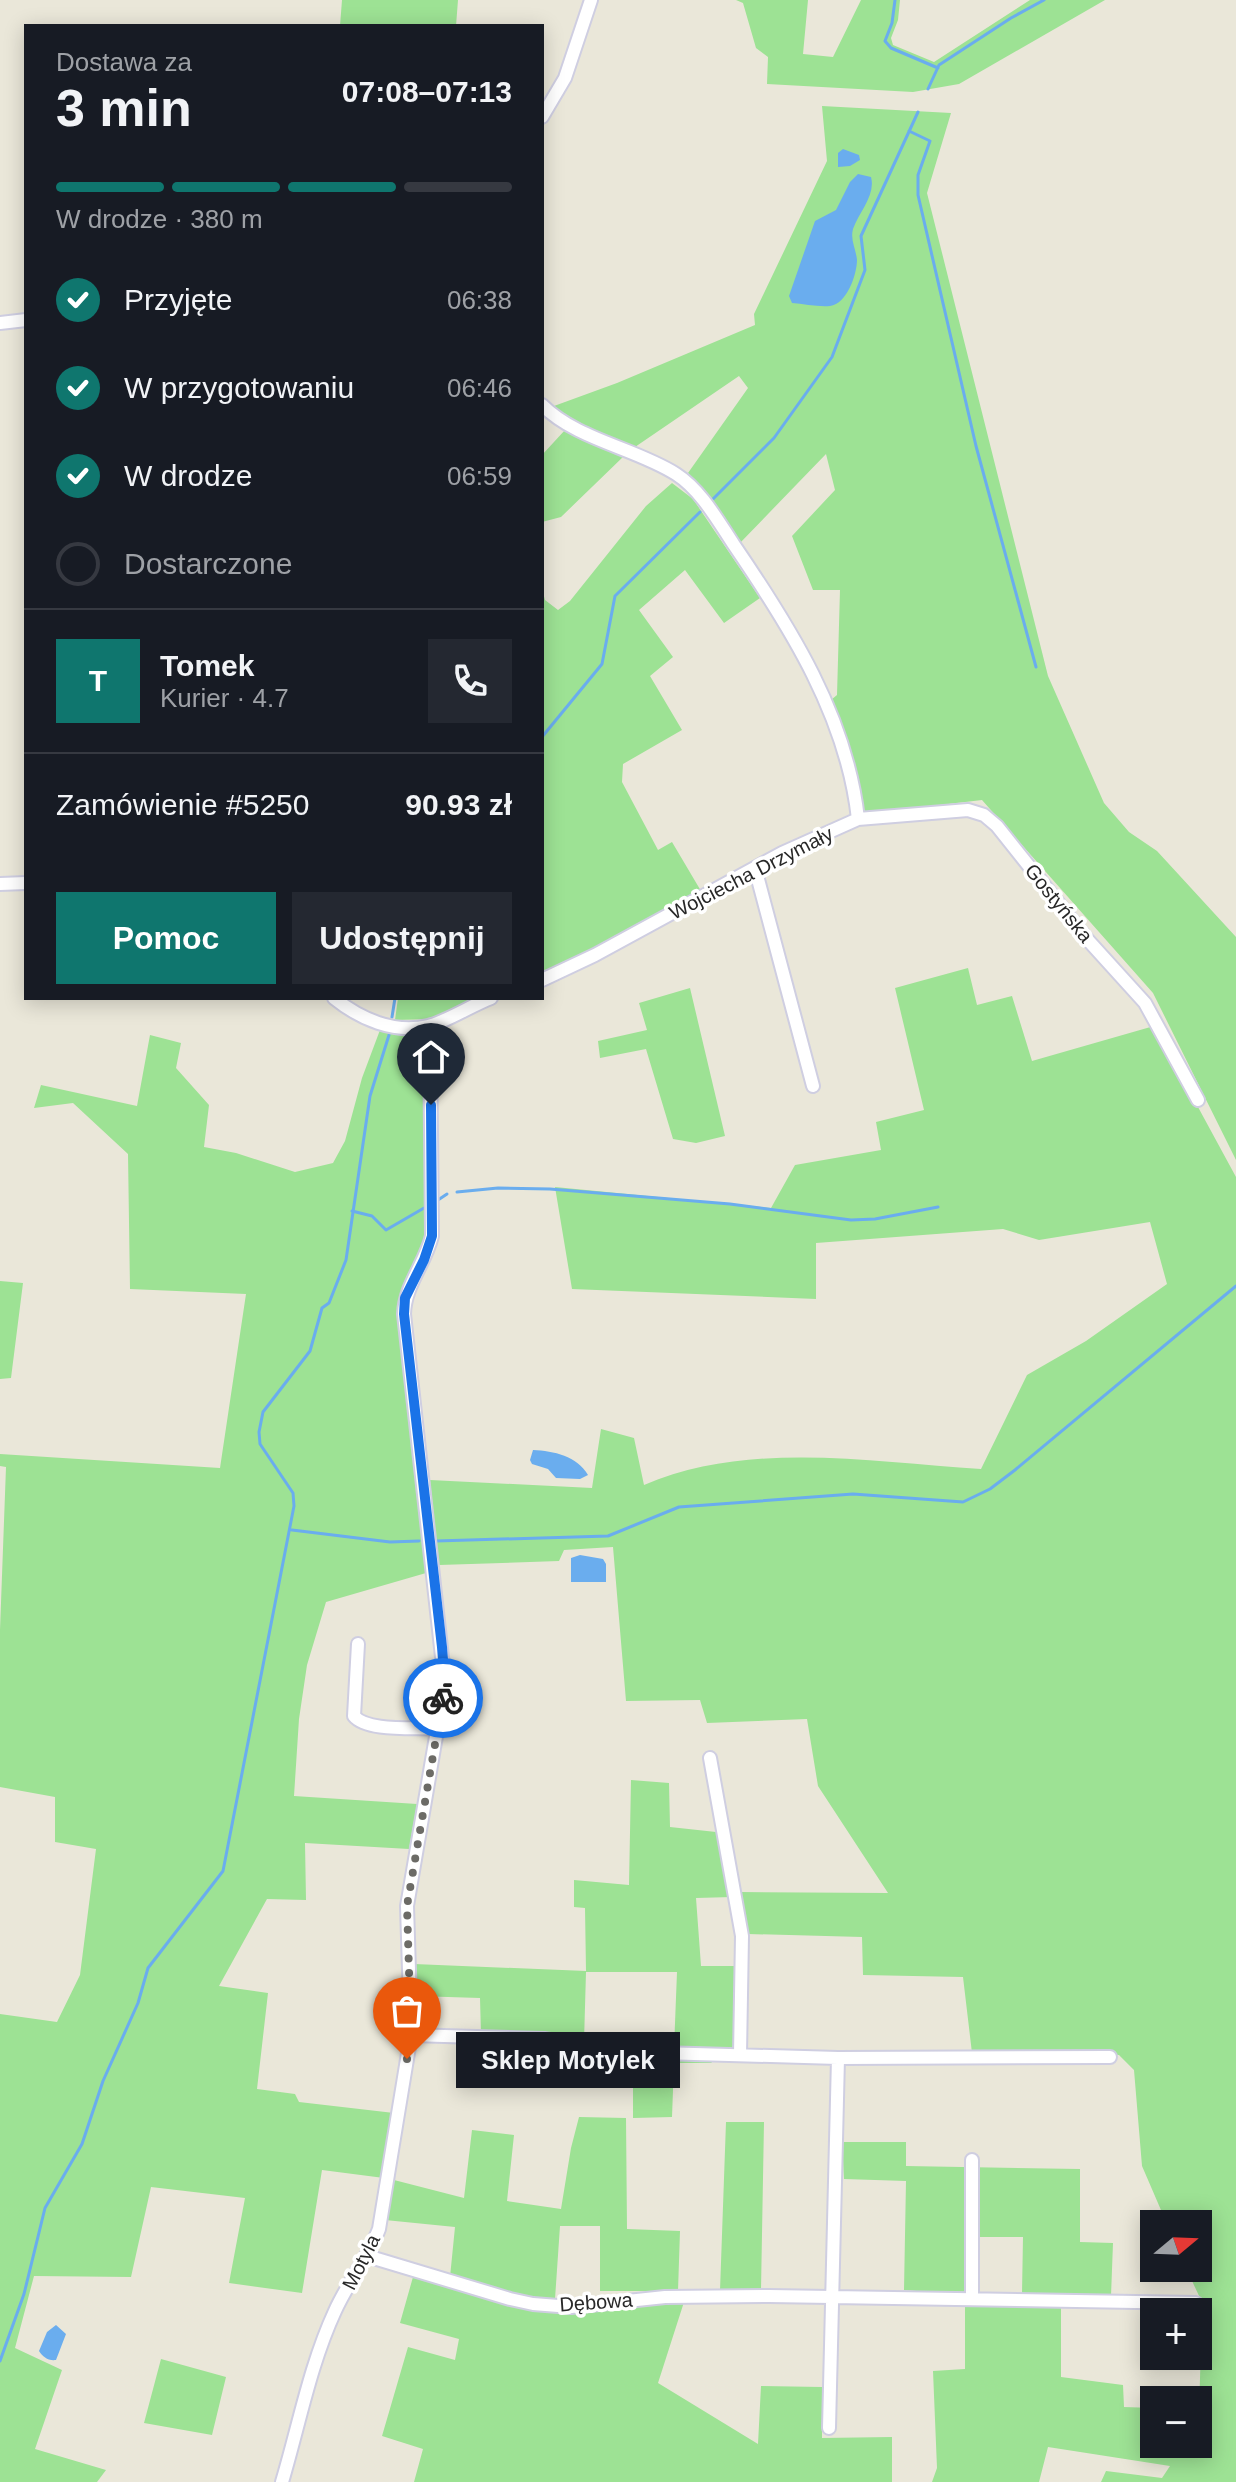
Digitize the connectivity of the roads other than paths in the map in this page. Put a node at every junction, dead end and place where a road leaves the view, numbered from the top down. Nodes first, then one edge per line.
1 (591, 0) edge
2 (544, 114) edge
3 (24, 320) edge
4 (0, 323) edge
5 (544, 407) edge
6 (858, 819) junction
7 (755, 868) junction
8 (24, 883) edge
9 (0, 884) edge
10 (544, 979) edge
11 (337, 1000) edge
12 (487, 1000) edge
13 (430, 1026) junction
14 (813, 1086) dead end
15 (1198, 1100) dead end
16 (358, 1644) dead end
17 (437, 1729) junction
18 (710, 1758) dead end
19 (411, 2035) junction
20 (740, 2055) junction
21 (1110, 2057) dead end
22 (838, 2058) junction
23 (972, 2160) dead end
24 (367, 2256) junction
25 (832, 2298) junction
26 (972, 2299) junction
27 (1140, 2302) edge
28 (829, 2428) dead end
29 (282, 2482) edge

1 - 2 street
3 - 4 street
5 - 6 street, Wojciecha Drzymały
6 - 7 street, Wojciecha Drzymały
6 - 15 street, Gostyńska
7 - 10 street, Wojciecha Drzymały
7 - 14 street
8 - 9 street
11 - 13 street
12 - 13 street
13 - 17 street, Motyla
16 - 17 street
17 - 19 street, Motyla
18 - 20 street
19 - 20 street
19 - 24 street, Motyla
20 - 22 street
21 - 22 street
22 - 25 street
23 - 26 street
24 - 25 street, Dębowa
24 - 29 street, Motyla
25 - 26 street, Dębowa
25 - 28 street
26 - 27 street, Dębowa

